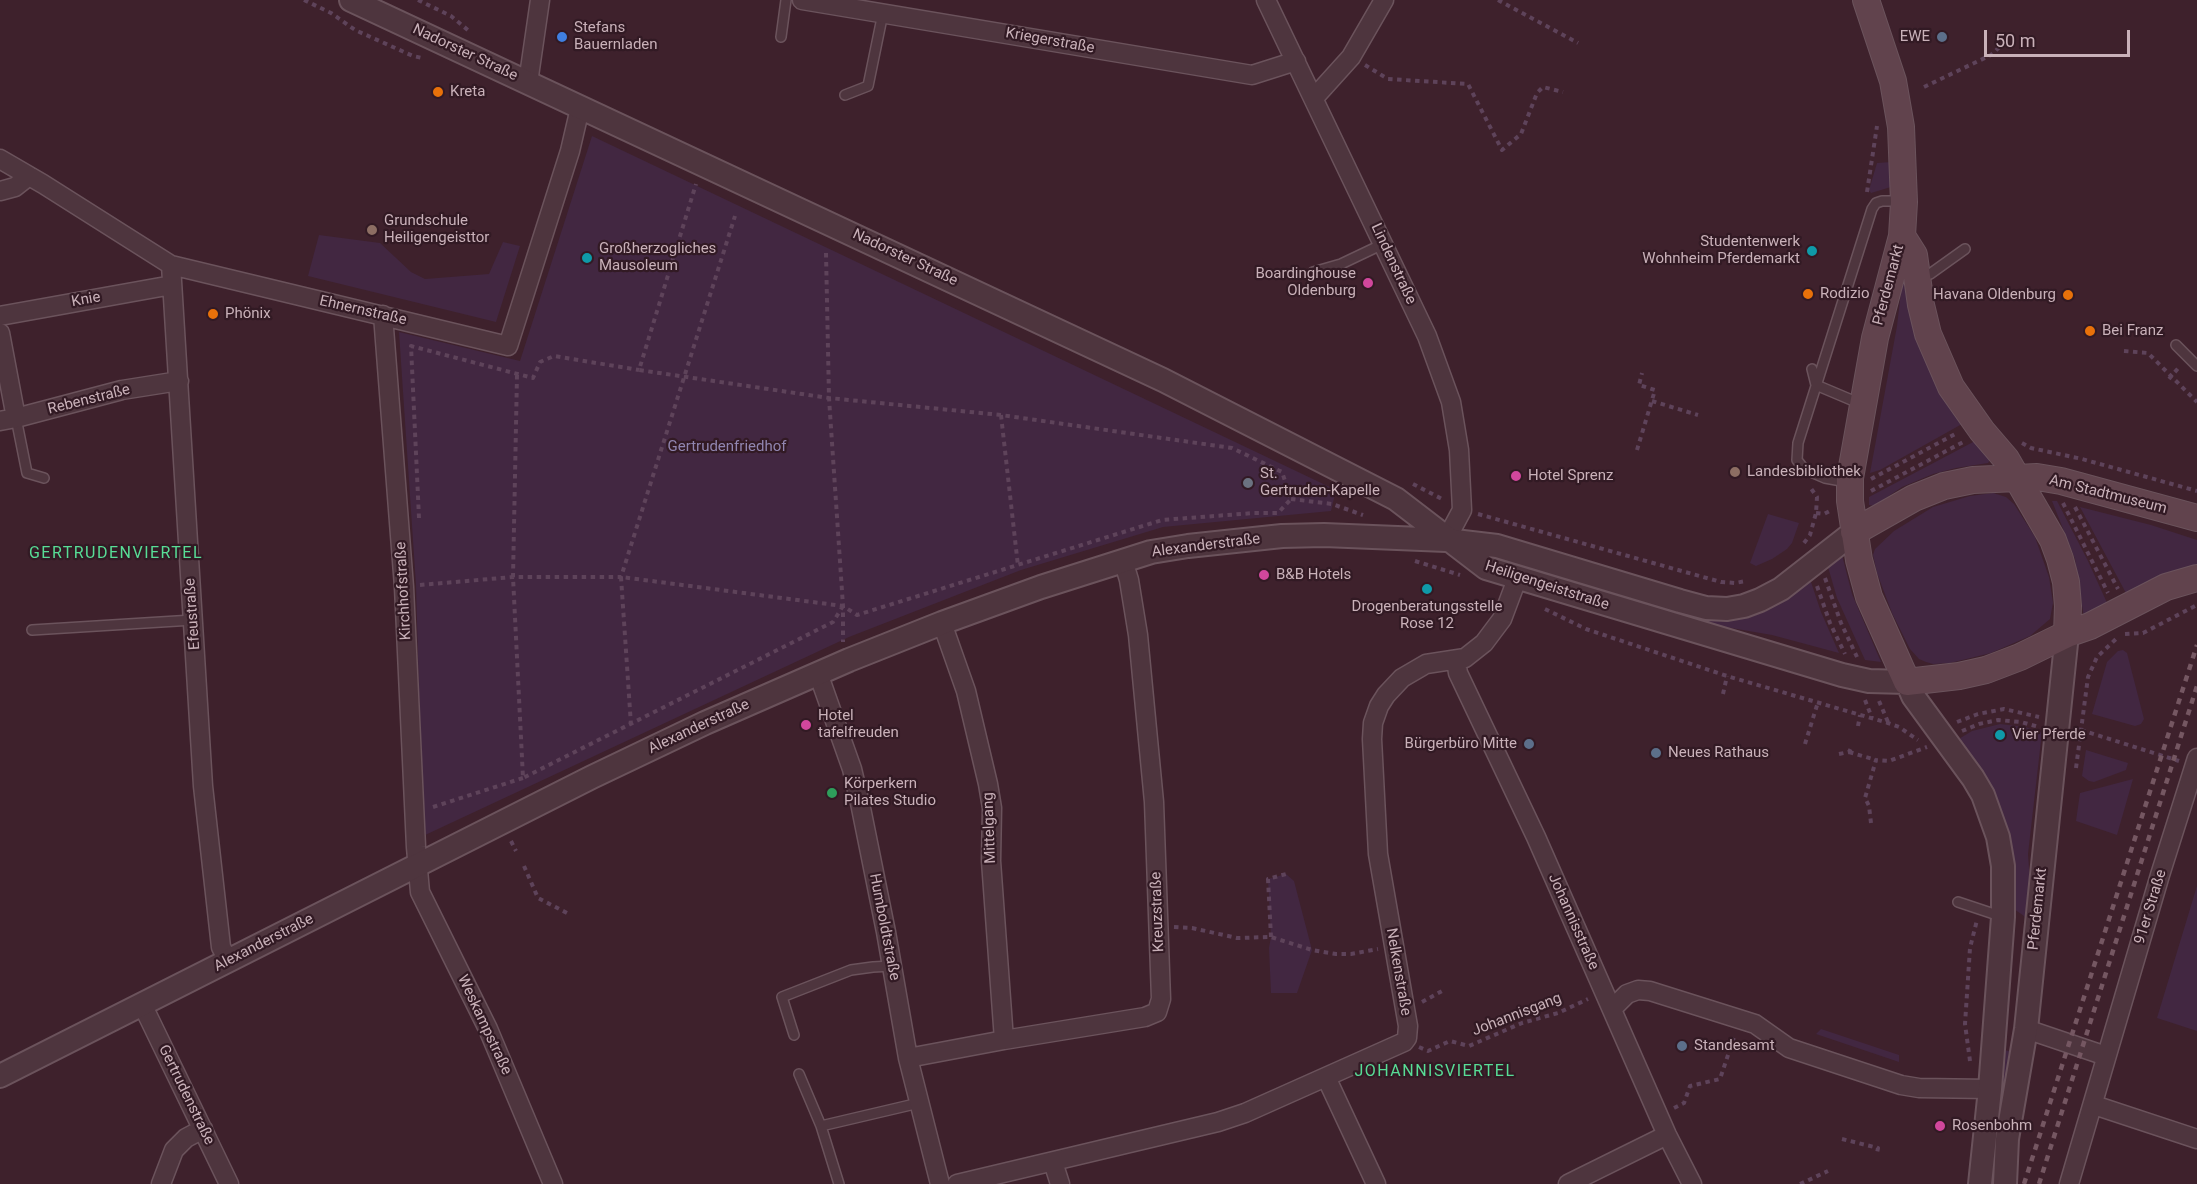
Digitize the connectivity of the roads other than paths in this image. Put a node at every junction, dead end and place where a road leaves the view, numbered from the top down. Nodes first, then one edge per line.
1 (351, 0) edge
2 (540, 0) edge
3 (786, 0) edge
4 (802, 0) edge
5 (1266, 0) edge
6 (1384, 0) edge
7 (1866, 0) edge
8 (883, 13) junction
9 (781, 37) dead end
10 (1296, 62) junction
11 (528, 83) junction
12 (845, 96) dead end
13 (1314, 98) junction
14 (580, 108) junction
15 (0, 159) edge
16 (29, 176) junction
17 (0, 191) edge
18 (1904, 202) junction
19 (1902, 236) junction
20 (1383, 244) junction
21 (1965, 249) dead end
22 (171, 265) junction
23 (1313, 272) dead end
24 (1917, 280) junction
25 (172, 285) junction
26 (383, 315) junction
27 (0, 316) edge
28 (0, 333) edge
29 (2176, 345) dead end
30 (2197, 366) edge
31 (1812, 369) dead end
32 (178, 381) junction
33 (1816, 385) junction
34 (1863, 405) junction
35 (8, 419) edge
36 (2018, 477) junction
37 (44, 478) dead end
38 (1863, 484) junction
39 (2197, 518) edge
40 (1854, 532) junction
41 (1446, 540) junction
42 (1126, 570) junction
43 (2197, 578) edge
44 (1517, 579) junction
45 (193, 620) junction
46 (942, 623) junction
47 (32, 630) dead end
48 (2067, 634) junction
49 (1456, 660) junction
50 (818, 673) junction
51 (1906, 682) junction
52 (2196, 762) edge
53 (417, 866) junction
54 (1958, 902) dead end
55 (2003, 917) junction
56 (2034, 951) junction
57 (228, 961) junction
58 (892, 966) junction
59 (142, 1006) junction
60 (1612, 1009) junction
61 (2026, 1029) junction
62 (794, 1035) dead end
63 (1004, 1040) junction
64 (2106, 1056) junction
65 (908, 1058) junction
66 (799, 1074) dead end
67 (0, 1076) edge
68 (1326, 1077) junction
69 (1990, 1089) junction
70 (919, 1103) junction
71 (2091, 1113) junction
72 (821, 1126) junction
73 (202, 1129) junction
74 (1667, 1135) junction
75 (2197, 1139) edge
76 (1053, 1162) junction
77 (161, 1184) edge
78 (229, 1184) edge
79 (553, 1184) edge
80 (839, 1184) edge
81 (940, 1184) edge
82 (957, 1184) edge
83 (1060, 1184) edge
84 (1376, 1184) edge
85 (1568, 1184) edge
86 (1692, 1184) edge
87 (1980, 1184) edge
88 (2005, 1184) edge
89 (2069, 1184) edge

1 - 11 street, Nadorster Straße
2 - 11 street
3 - 9 lane
4 - 8 street, Kriegerstraße
5 - 10 street, Lindenstraße
6 - 13 street
7 - 18 main road
8 - 10 street, Kriegerstraße
8 - 12 lane
10 - 13 street, Lindenstraße
11 - 14 street, Nadorster Straße
13 - 20 street, Lindenstraße
14 - 26 street, Ehnernstraße
14 - 41 street, Nadorster Straße
15 - 16 street, Ehnernstraße
16 - 17 street
16 - 22 street, Ehnernstraße
18 - 19 main road
18 - 33 lane
19 - 24 main road, Pferdemarkt
19 - 34 main road, Pferdemarkt
20 - 23 lane
20 - 41 street, Lindenstraße
21 - 24 lane
22 - 25 street, Efeustraße
22 - 26 street, Ehnernstraße
24 - 36 main road, Pferdemarkt
25 - 27 street, Knie
25 - 32 street, Efeustraße
26 - 53 street, Kirchhofstraße
28 - 35 street
29 - 30 lane
31 - 33 lane
32 - 35 street, Rebenstraße
32 - 45 street, Efeustraße
33 - 34 lane
33 - 38 lane
34 - 38 main road, Pferdemarkt
35 - 37 lane
36 - 39 main road, Am Stadtmuseum
36 - 40 main road
36 - 48 main road, Pferdemarkt
38 - 40 main road, Pferdemarkt
40 - 41 street, Heiligengeiststraße
40 - 51 main road, Pferdemarkt
41 - 42 street, Alexanderstraße
41 - 44 street, Heiligengeiststraße
42 - 46 street, Alexanderstraße
42 - 63 street, Kreuzstraße
43 - 48 main road
44 - 49 street, Nelkenstraße
44 - 51 street, Heiligengeiststraße
45 - 47 lane
45 - 57 street, Efeustraße
46 - 50 street, Alexanderstraße
46 - 63 street, Mittelgang
48 - 51 main road
48 - 56 street, Pferdemarkt
49 - 60 street, Johannisstraße
49 - 68 street, Nelkenstraße
50 - 53 street, Alexanderstraße
50 - 58 street, Humboldtstraße
51 - 55 street, Pferdemarkt
52 - 64 street, 91er Straße
53 - 57 street, Alexanderstraße
53 - 79 street, Weskampstraße
54 - 55 lane
55 - 56 street
55 - 69 street, Pferdemarkt
56 - 61 street, Pferdemarkt
57 - 59 street, Alexanderstraße
58 - 62 lane
58 - 65 street, Humboldtstraße
59 - 67 street, Alexanderstraße
59 - 73 street, Gertrudenstraße
60 - 69 street
60 - 74 street, Johannisstraße
61 - 64 street
61 - 88 street, Pferdemarkt
63 - 65 street, Kreuzstraße
64 - 71 street, 91er Straße
65 - 70 street, Humboldtstraße
66 - 72 lane
68 - 76 street, Nelkenstraße
68 - 84 street
69 - 87 street, Pferdemarkt
70 - 72 lane
70 - 81 street, Humboldtstraße
71 - 75 street
71 - 89 street, 91er Straße
72 - 80 lane
73 - 77 street
73 - 78 street, Gertrudenstraße
74 - 85 street
74 - 86 street, Johannisstraße
76 - 82 street, Nelkenstraße
76 - 83 street

